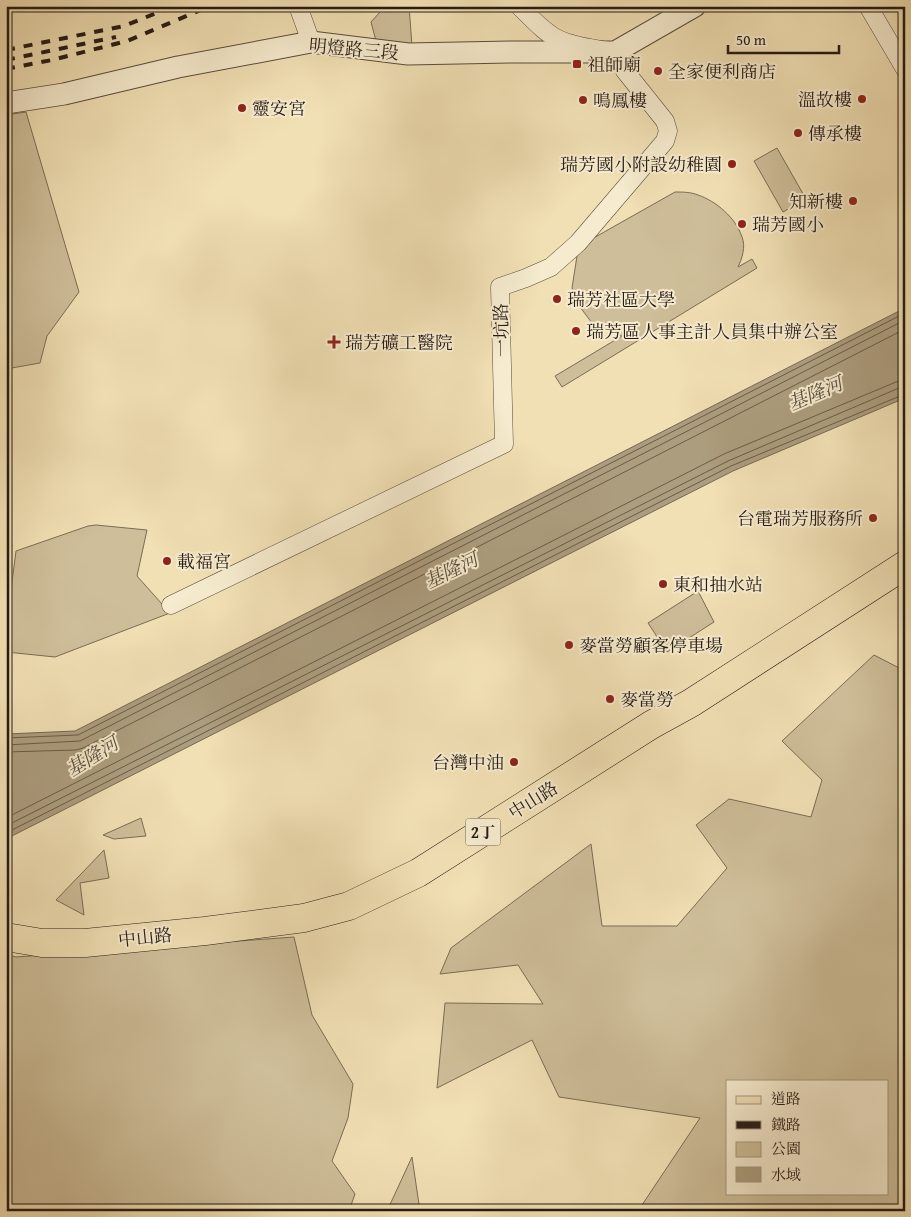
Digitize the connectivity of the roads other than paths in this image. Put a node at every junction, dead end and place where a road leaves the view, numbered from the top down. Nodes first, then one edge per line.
1 (298, 6) edge
2 (519, 6) edge
3 (695, 6) edge
4 (868, 6) edge
5 (311, 42) junction
6 (614, 52) junction
7 (904, 65) edge
8 (6, 103) edge
9 (905, 565) edge
10 (171, 605) dead end
11 (6, 937) edge

1 - 5 street
2 - 6 street
3 - 6 street, 明燈路三段
4 - 7 street
5 - 6 street, 明燈路三段
5 - 8 street, 明燈路三段
6 - 10 street, 一坑路
9 - 11 main road, 中山路 / 2丁

